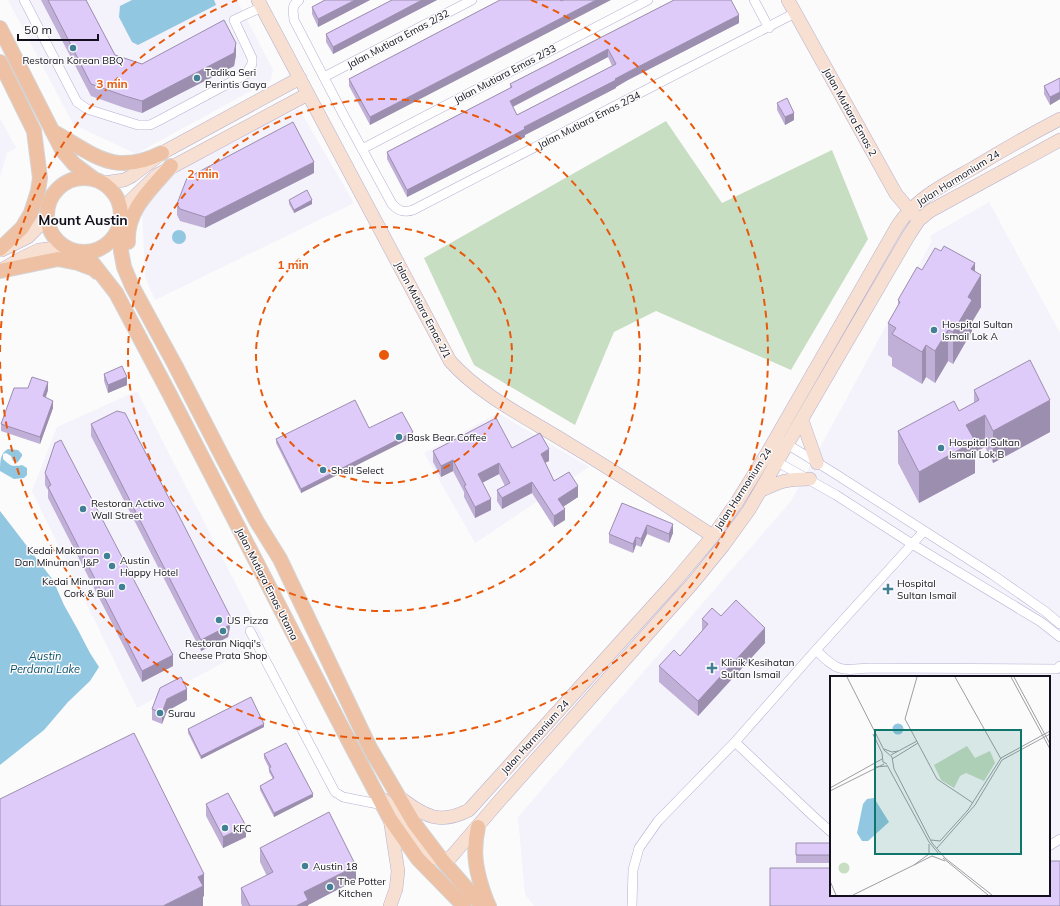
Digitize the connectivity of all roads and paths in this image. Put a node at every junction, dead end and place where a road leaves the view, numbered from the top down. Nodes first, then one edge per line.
1 (24, 0) edge
2 (472, 0) edge
3 (648, 0) edge
4 (754, 0) edge
5 (788, 0) edge
6 (260, 3) edge
7 (297, 3) edge
8 (795, 13) junction
9 (0, 28) edge
10 (769, 28) junction
11 (0, 62) edge
12 (324, 77) junction
13 (300, 78) junction
14 (308, 94) junction
15 (1060, 119) edge
16 (52, 131) junction
17 (35, 137) junction
18 (1060, 140) edge
19 (362, 149) junction
20 (162, 153) junction
21 (171, 166) junction
22 (99, 181) junction
23 (52, 196) junction
24 (909, 210) junction
25 (47, 215) junction
26 (121, 218) junction
27 (919, 220) junction
28 (65, 247) junction
29 (0, 250) edge
30 (84, 252) junction
31 (0, 271) edge
32 (132, 286) junction
33 (116, 293) junction
34 (802, 420) junction
35 (776, 438) junction
36 (788, 445) junction
37 (766, 455) junction
38 (778, 462) junction
39 (817, 463) junction
40 (810, 479) junction
41 (760, 491) junction
42 (924, 531) junction
43 (713, 536) junction
44 (912, 544) junction
45 (1060, 624) edge
46 (250, 631) dead end
47 (1060, 637) edge
48 (816, 650) junction
49 (1060, 666) edge
50 (735, 742) junction
51 (397, 796) junction
52 (380, 800) junction
53 (390, 819) junction
54 (478, 827) junction
55 (830, 831) edge
56 (1060, 839) edge
57 (1050, 845) edge
58 (442, 860) junction
59 (390, 906) edge
60 (464, 906) edge
61 (482, 906) edge
62 (489, 906) edge
63 (632, 906) edge

1 - 6 street
2 - 12 street, Jalan Mutiara Emas 2/32
3 - 19 street, Jalan Mutiara Emas 2/33
4 - 10 street
5 - 8 street, Jalan Mutiara Emas 2
6 - 13 street, Jalan Mutiara Emas 2/1
7 - 12 street
8 - 10 street, Jalan Mutiara Emas 2/34
8 - 24 street, Jalan Mutiara Emas 2
9 - 16 main road
10 - 19 street, Jalan Mutiara Emas 2/34
11 - 17 main road
12 - 19 street
13 - 14 street, Jalan Mutiara Emas 2/1
13 - 20 street
14 - 21 street
14 - 43 street, Jalan Mutiara Emas 2/1
15 - 24 street, Jalan Harmonium 24
16 - 20 main road
16 - 22 main road
17 - 23 main road
17 - 29 main road
18 - 27 street, Jalan Harmonium 24
20 - 22 street
21 - 26 street
21 - 32 main road
22 - 23 main road
22 - 26 main road
23 - 25 main road
24 - 27 street, Jalan Mutiara Emas 2
24 - 35 street, Jalan Harmonium 24
25 - 28 main road
25 - 29 street
26 - 30 main road
26 - 32 main road, Jalan Mutiara Emas Utama
27 - 34 street, Jalan Harmonium 24
28 - 30 main road
28 - 31 street
30 - 33 main road, Jalan Mutiara Emas Utama
31 - 33 main road
32 - 51 main road, Jalan Mutiara Emas Utama
33 - 52 main road, Jalan Mutiara Emas Utama
34 - 36 street, Jalan Harmonium 24
34 - 39 street
35 - 36 street
35 - 37 street, Jalan Harmonium 24
36 - 38 street, Jalan Harmonium 24
36 - 39 street
37 - 38 street
37 - 43 street, Jalan Harmonium 24
38 - 40 street
38 - 41 street, Jalan Harmonium 24
39 - 42 street
40 - 41 street
40 - 44 street
41 - 54 street, Jalan Harmonium 24
42 - 44 street
42 - 45 street
43 - 51 street, Jalan Harmonium 24
44 - 47 street
44 - 48 street
46 - 52 street
48 - 49 street
48 - 50 street
50 - 55 street
50 - 63 street
51 - 58 main road, Jalan Mutiara Emas Utama
52 - 53 main road, Jalan Mutiara Emas Utama
52 - 58 street
53 - 59 street
53 - 60 main road, Jalan Mutiara Emas Utama
54 - 58 street, Jalan Harmonium 24
54 - 62 main road
56 - 57 street
58 - 61 main road

